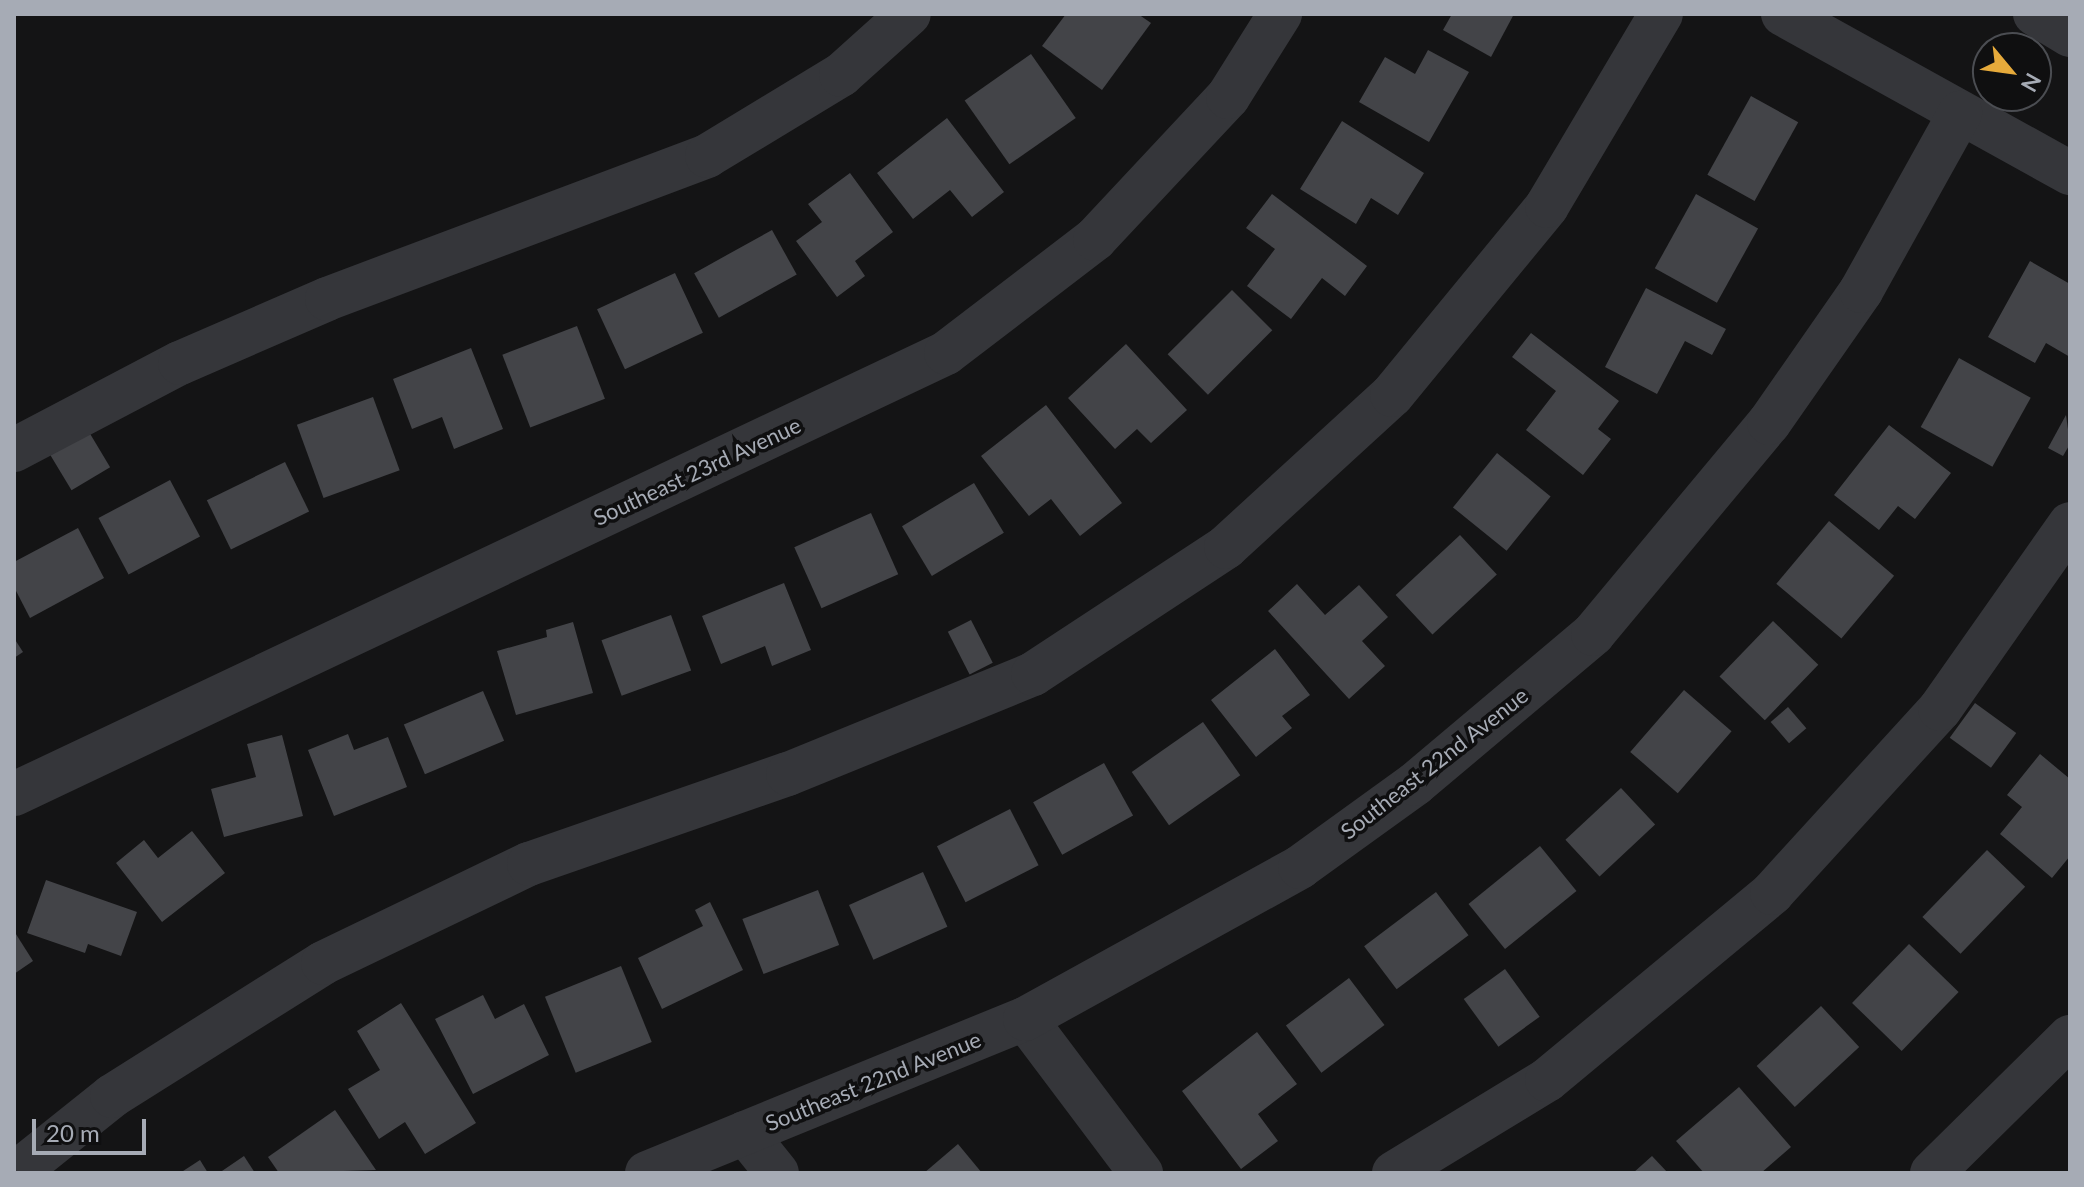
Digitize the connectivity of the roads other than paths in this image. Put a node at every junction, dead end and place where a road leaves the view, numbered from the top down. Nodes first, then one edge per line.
1 (909, 14) edge
2 (1280, 14) edge
3 (1661, 14) edge
4 (1783, 14) edge
5 (2035, 14) edge
6 (2070, 35) edge
7 (1960, 113) junction
8 (2070, 173) edge
9 (14, 450) edge
10 (2070, 524) edge
11 (14, 794) edge
12 (1025, 1019) junction
13 (2070, 1037) edge
14 (745, 1133) junction
15 (16, 1173) edge
16 (647, 1173) edge
17 (777, 1173) edge
18 (1141, 1173) edge
19 (1394, 1173) edge
20 (1932, 1173) edge

1 - 9 street
2 - 11 street, Southeast 23rd Avenue
3 - 15 street
4 - 7 street
5 - 6 street
7 - 8 street
7 - 12 street, Southeast 22nd Avenue
10 - 19 street
12 - 14 street, Southeast 22nd Avenue
12 - 18 street
13 - 20 street
14 - 16 street, Southeast 22nd Avenue
14 - 17 street

